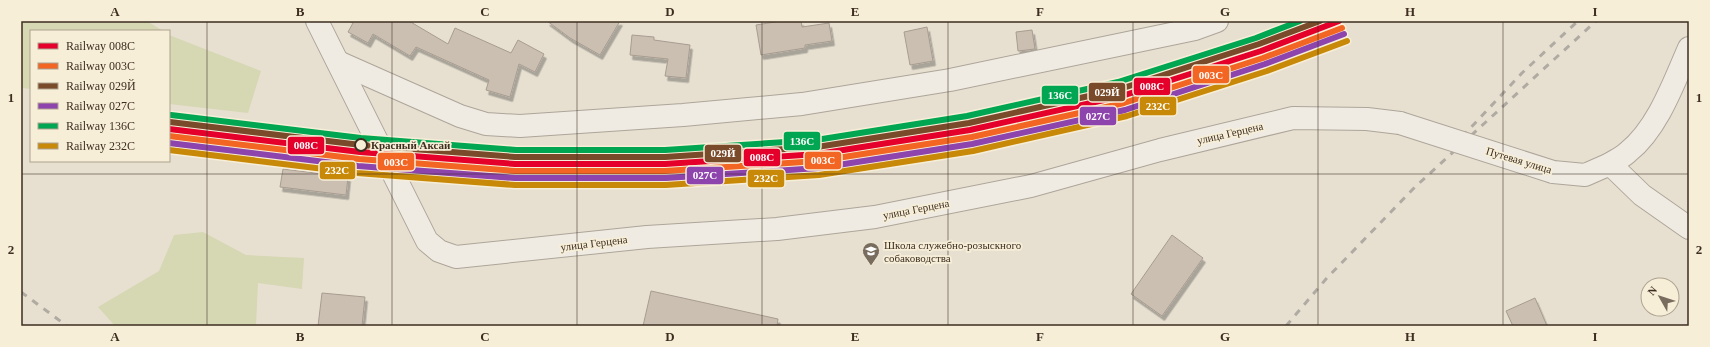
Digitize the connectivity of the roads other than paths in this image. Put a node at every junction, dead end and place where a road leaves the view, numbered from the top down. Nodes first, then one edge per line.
1 (317, 21) edge
2 (1217, 21) edge
3 (1689, 48) edge
4 (338, 62) junction
5 (1400, 123) joint
6 (1610, 164) junction
7 (1689, 228) edge

1 - 4 street
2 - 4 street
3 - 6 street, Путевая улица
4 - 5 street, улица Герцена
5 - 6 street, Путевая улица, bridge
6 - 7 street

